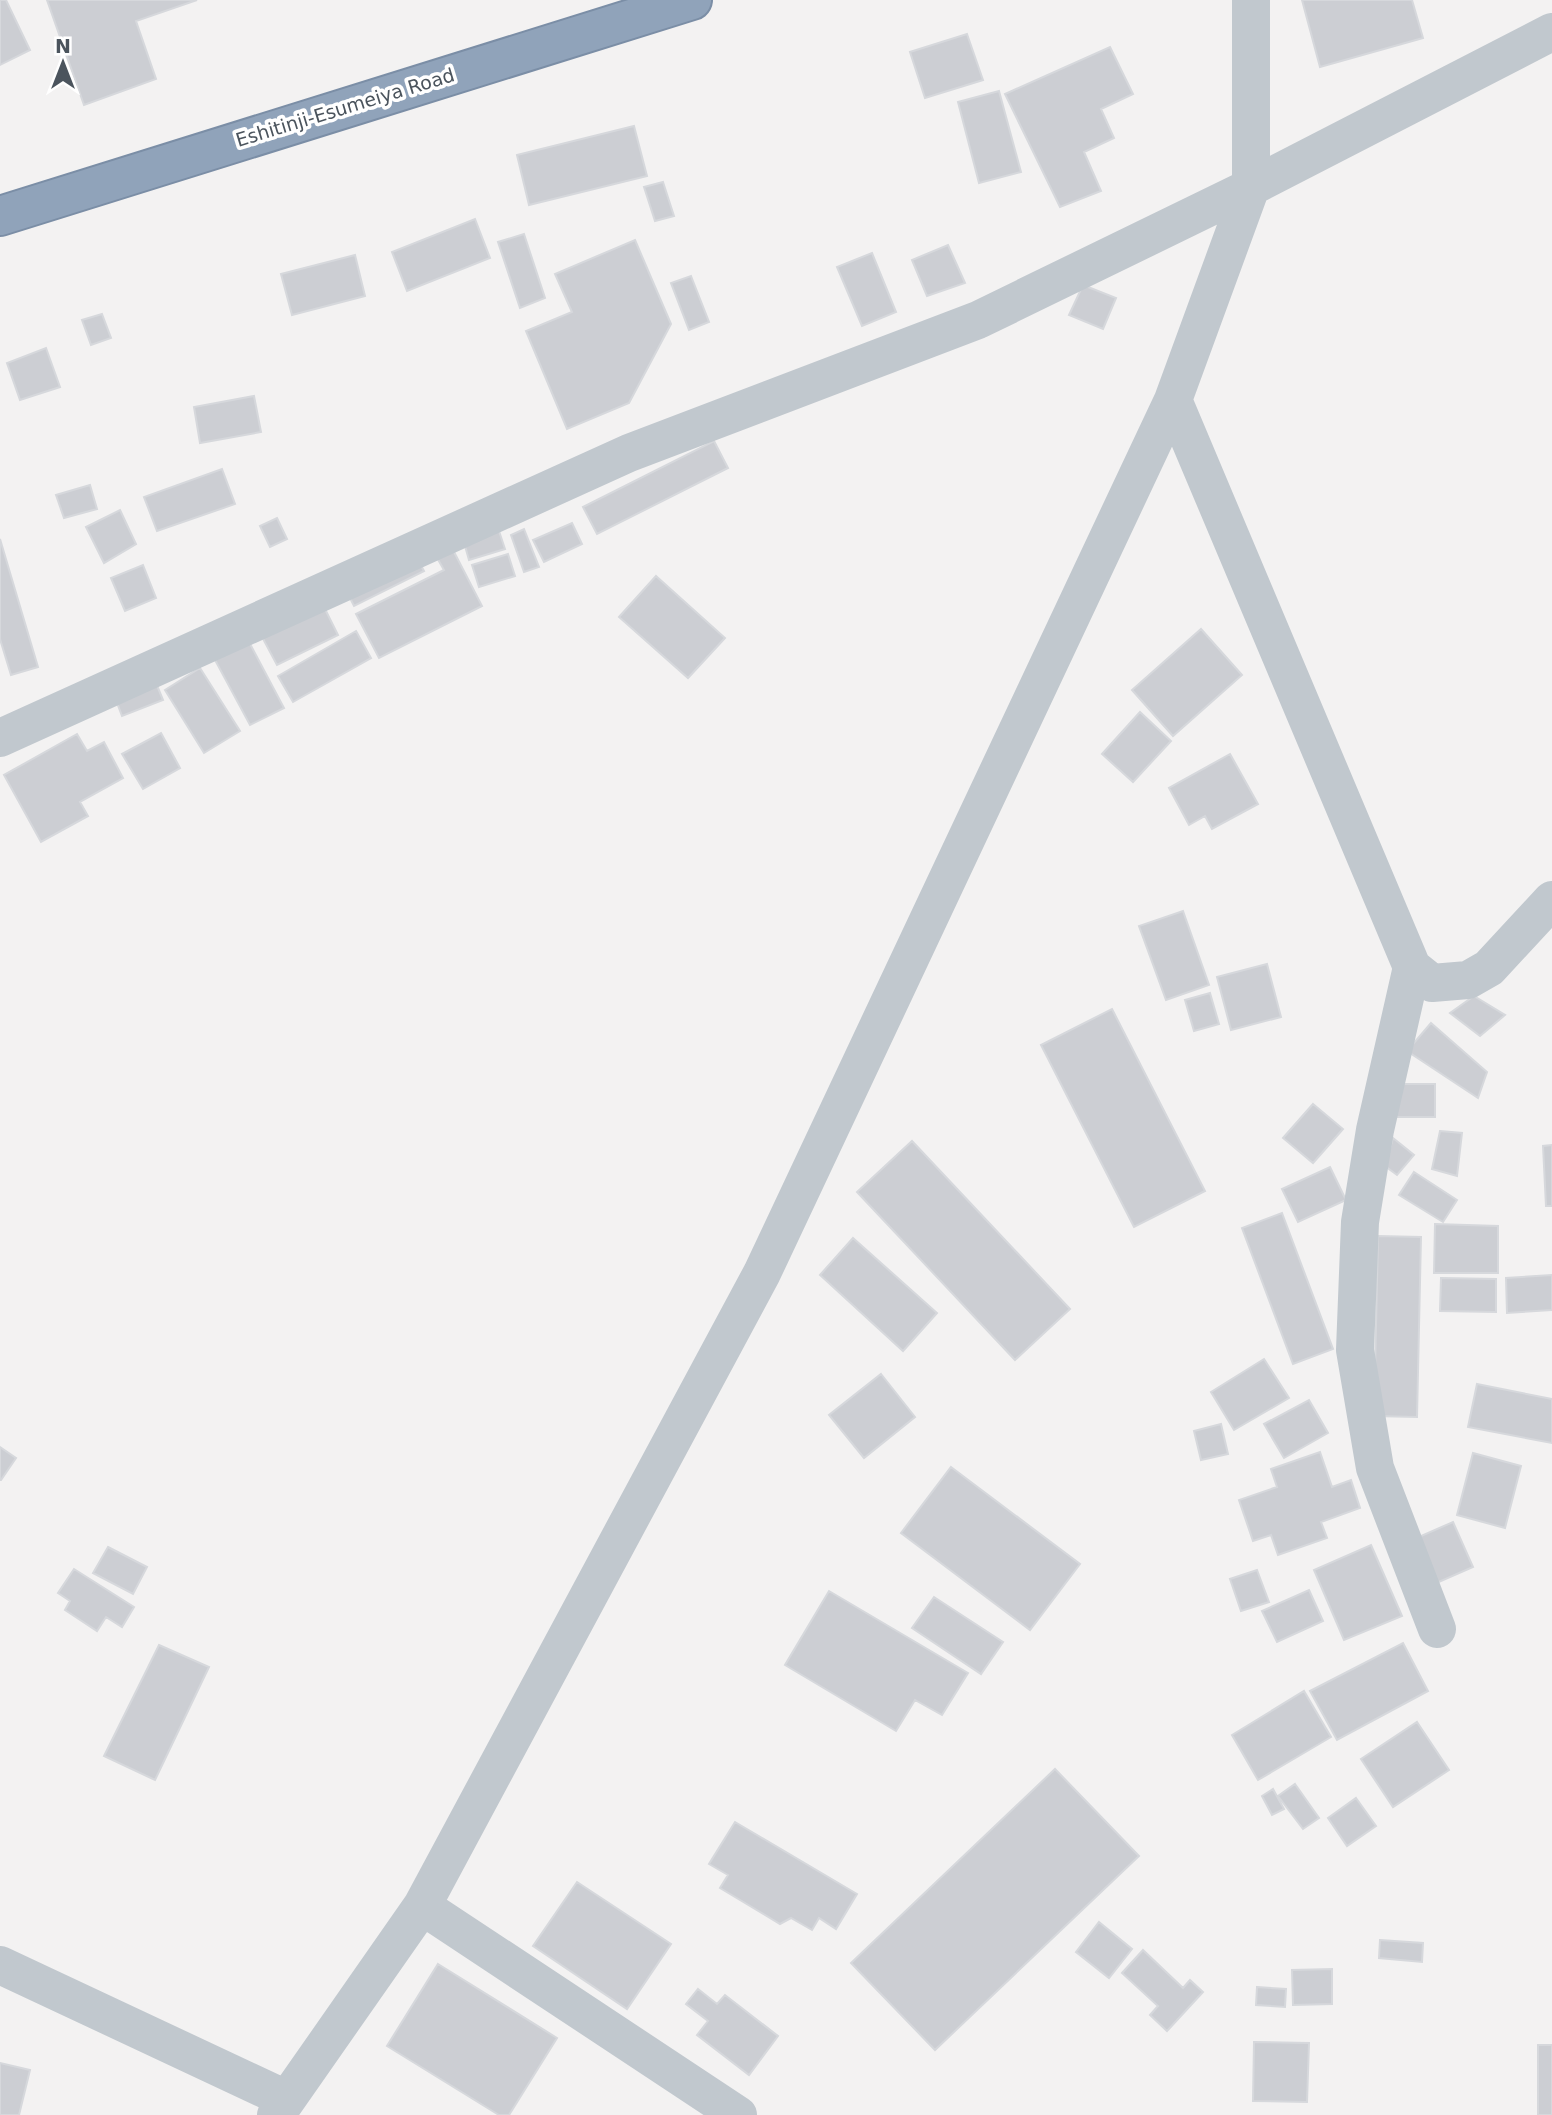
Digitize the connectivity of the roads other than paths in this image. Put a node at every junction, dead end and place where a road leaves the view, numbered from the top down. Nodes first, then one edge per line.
1 (691, 0) edge
2 (1251, 0) edge
3 (1552, 32) edge
4 (1251, 187) junction
5 (0, 216) edge
6 (1173, 400) junction
7 (0, 738) edge
8 (1552, 900) edge
9 (1412, 967) junction
10 (1437, 1629) dead end
11 (422, 1906) junction
12 (0, 1965) edge
13 (281, 2107) edge
14 (738, 2115) edge

1 - 5 highway, Eshitinji-Esumeiya Road
2 - 4 street
3 - 4 street
4 - 6 street
4 - 7 street
6 - 9 street
6 - 11 street
8 - 9 street
9 - 10 street
11 - 13 street
11 - 14 street
12 - 13 street

